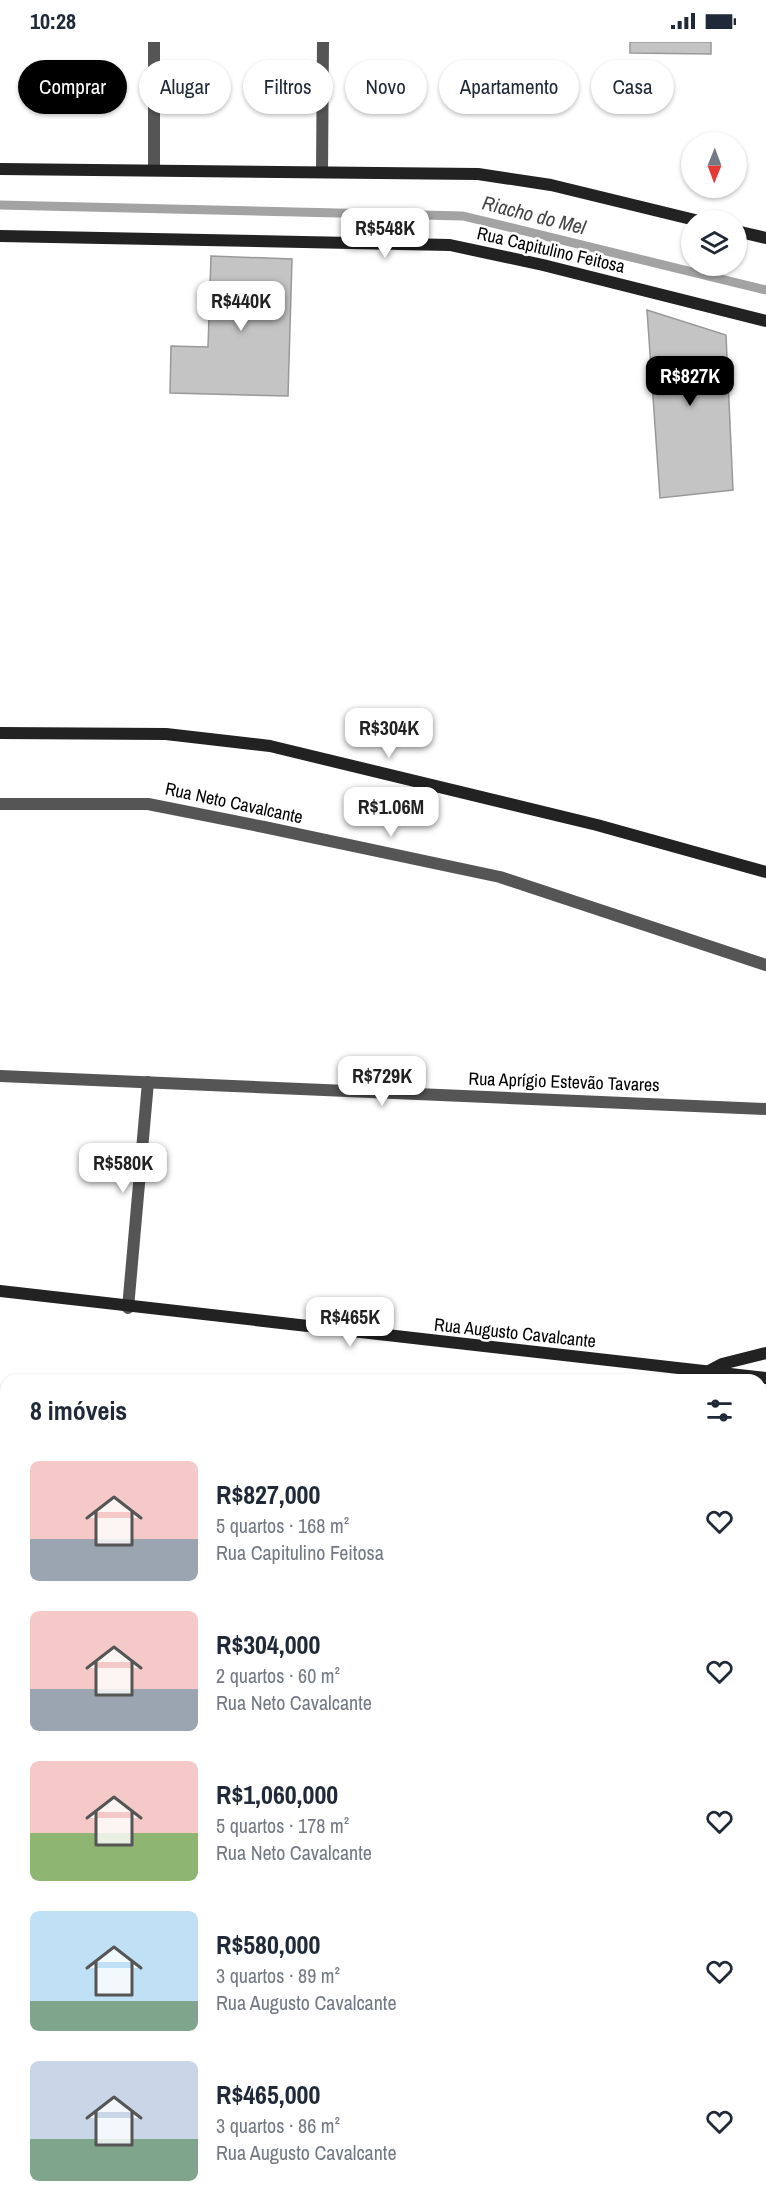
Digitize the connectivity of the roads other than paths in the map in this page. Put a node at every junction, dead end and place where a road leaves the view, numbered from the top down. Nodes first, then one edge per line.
1 (154, 42) edge
2 (323, 42) edge
3 (0, 169) edge
4 (154, 170) junction
5 (322, 172) junction
6 (681, 217) edge
7 (747, 234) edge
8 (0, 236) edge
9 (766, 238) edge
10 (766, 321) edge
11 (0, 733) edge
12 (0, 804) edge
13 (766, 872) edge
14 (766, 965) edge
15 (0, 1076) edge
16 (148, 1082) junction
17 (766, 1109) edge
18 (0, 1291) edge
19 (128, 1308) junction
20 (766, 1353) edge
21 (679, 1374) edge
22 (708, 1374) edge

1 - 4 street
2 - 5 street
3 - 4 street
4 - 5 street
5 - 6 street
7 - 9 street
8 - 10 street, Rua Capitulino Feitosa
11 - 13 street
12 - 14 street, Rua Neto Cavalcante
15 - 16 street, Rua Aprígio Estevão Tavares
16 - 17 street, Rua Aprígio Estevão Tavares
16 - 19 street
18 - 19 street, Rua Augusto Cavalcante
19 - 21 street, Rua Augusto Cavalcante
20 - 22 street, Rua Augusto Cavalcante

